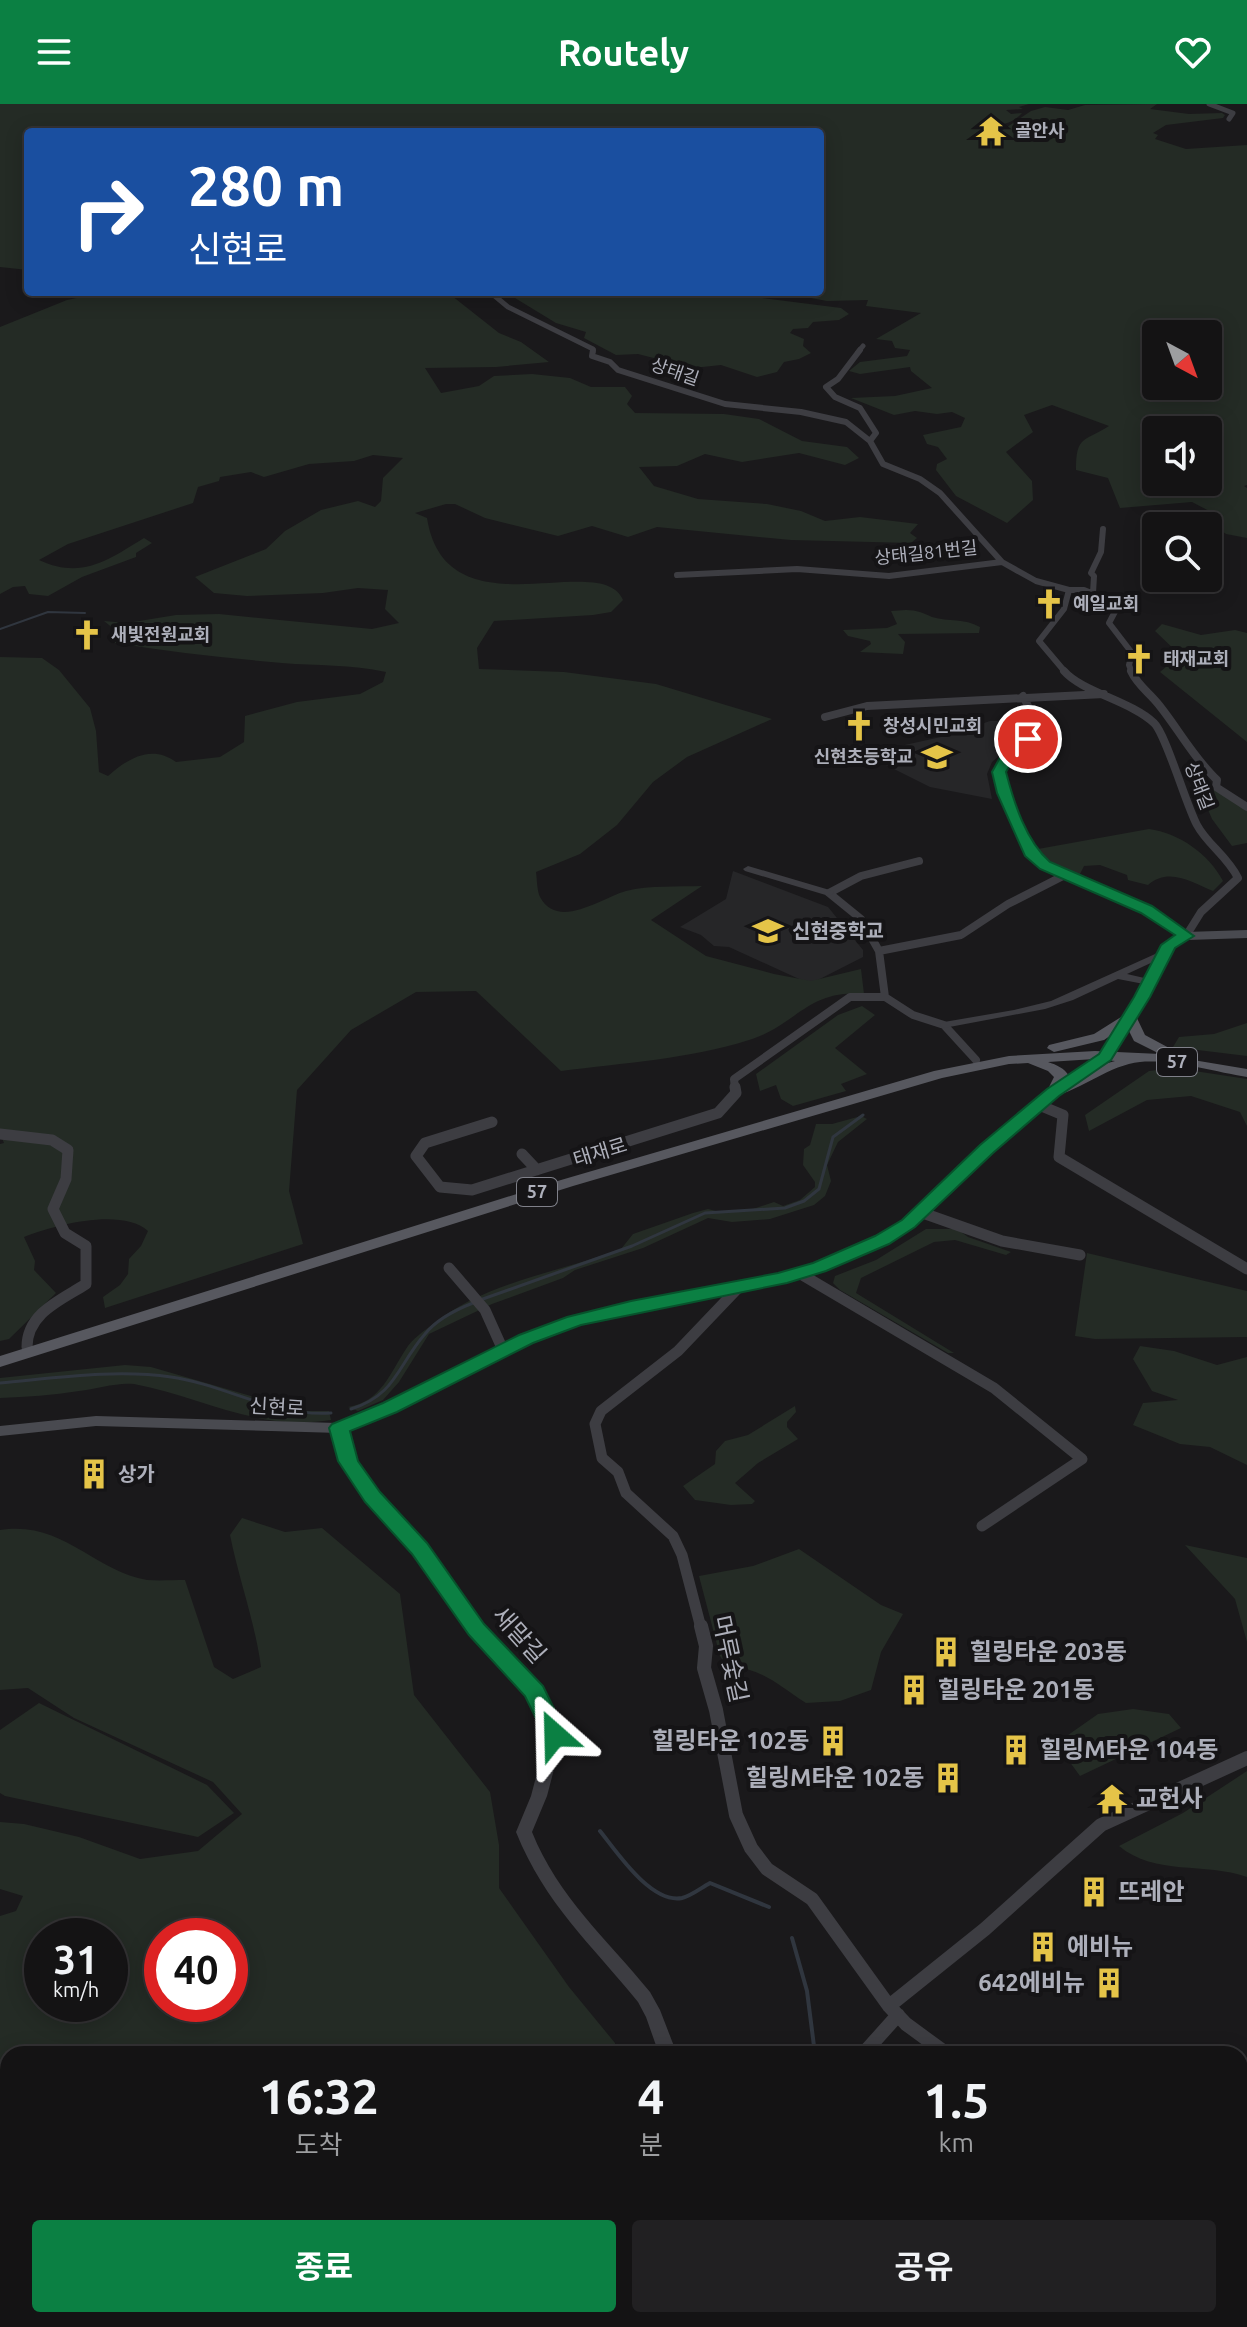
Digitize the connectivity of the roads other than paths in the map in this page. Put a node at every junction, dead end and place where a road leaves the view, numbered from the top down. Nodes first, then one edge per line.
1 (1209, 104) edge
2 (1229, 119) dead end
3 (495, 296) edge
4 (863, 346) dead end
5 (870, 441) junction
6 (1103, 529) dead end
7 (1002, 562) junction
8 (677, 575) dead end
9 (1069, 590) junction
10 (1093, 593) junction
11 (1106, 694) junction
12 (1023, 696) junction
13 (825, 717) dead end
14 (1167, 718) junction
15 (1148, 719) junction
16 (1247, 807) edge
17 (919, 861) dead end
18 (748, 869) dead end
19 (1065, 875) junction
20 (829, 893) junction
21 (1247, 934) edge
22 (1186, 936) junction
23 (879, 951) junction
24 (1164, 953) junction
25 (1120, 976) junction
26 (1149, 982) junction
27 (885, 997) junction
28 (1129, 1016) junction
29 (944, 1025) junction
30 (1108, 1052) junction
31 (1164, 1055) junction
32 (1016, 1057) junction
33 (976, 1060) junction
34 (1247, 1064) edge
35 (1247, 1073) edge
36 (920, 1076) junction
37 (1053, 1093) junction
38 (1039, 1105) junction
39 (492, 1122) dead end
40 (0, 1134) edge
41 (522, 1154) dead end
42 (537, 1170) junction
43 (920, 1212) junction
44 (1080, 1255) dead end
45 (449, 1268) dead end
46 (1247, 1269) edge
47 (799, 1273) junction
48 (740, 1286) junction
49 (27, 1347) junction
50 (503, 1350) junction
51 (0, 1359) edge
52 (339, 1428) junction
53 (0, 1431) edge
54 (982, 1526) dead end
55 (1247, 1758) edge
56 (893, 2010) junction
57 (665, 2046) edge
58 (868, 2046) edge
59 (937, 2046) edge

1 - 2 street
3 - 5 street, 상태길
4 - 5 street, 상태길
5 - 7 street, 상태길
6 - 10 street
7 - 8 street, 상태길81번길
7 - 9 street, 상태길
9 - 10 street
9 - 11 street, 상태길
10 - 14 street
11 - 12 street
11 - 15 street, 상태길
12 - 13 street
12 - 19 street
14 - 15 street
14 - 16 street
15 - 22 street, 상태길
17 - 20 street
18 - 20 street
19 - 22 street
19 - 23 street
20 - 23 street
21 - 22 main road
22 - 24 main road, 신현로
23 - 27 street
24 - 25 street
24 - 26 main road, 신현로
25 - 26 street
25 - 29 street
26 - 28 main road, 신현로
27 - 29 street
27 - 42 street
28 - 30 main road, 신현로
28 - 31 main road
28 - 32 main road
29 - 33 street
30 - 31 main road, 57
30 - 32 main road, 태재로 / 57
30 - 37 main road, 신현로
31 - 34 main road, 57
31 - 35 main road, 57
31 - 37 main road
32 - 33 main road
32 - 36 main road, 태재로 / 57
32 - 37 main road
32 - 51 main road, 태재로 / 57
33 - 36 main road
36 - 49 main road, 태재로 / 57
37 - 38 main road, 신현로
38 - 43 main road, 신현로
38 - 46 street
39 - 42 street
40 - 49 street
41 - 42 street
43 - 44 street
43 - 47 main road, 신현로
45 - 50 street
47 - 48 main road, 신현로
47 - 54 street
48 - 50 main road, 신현로
48 - 56 street, 머루숯길
49 - 51 main road, 태재로 / 57
50 - 52 main road, 신현로
52 - 53 main road, 신현로
52 - 57 street, 새말길
55 - 56 street
56 - 58 street
56 - 59 street, 머루숯길

